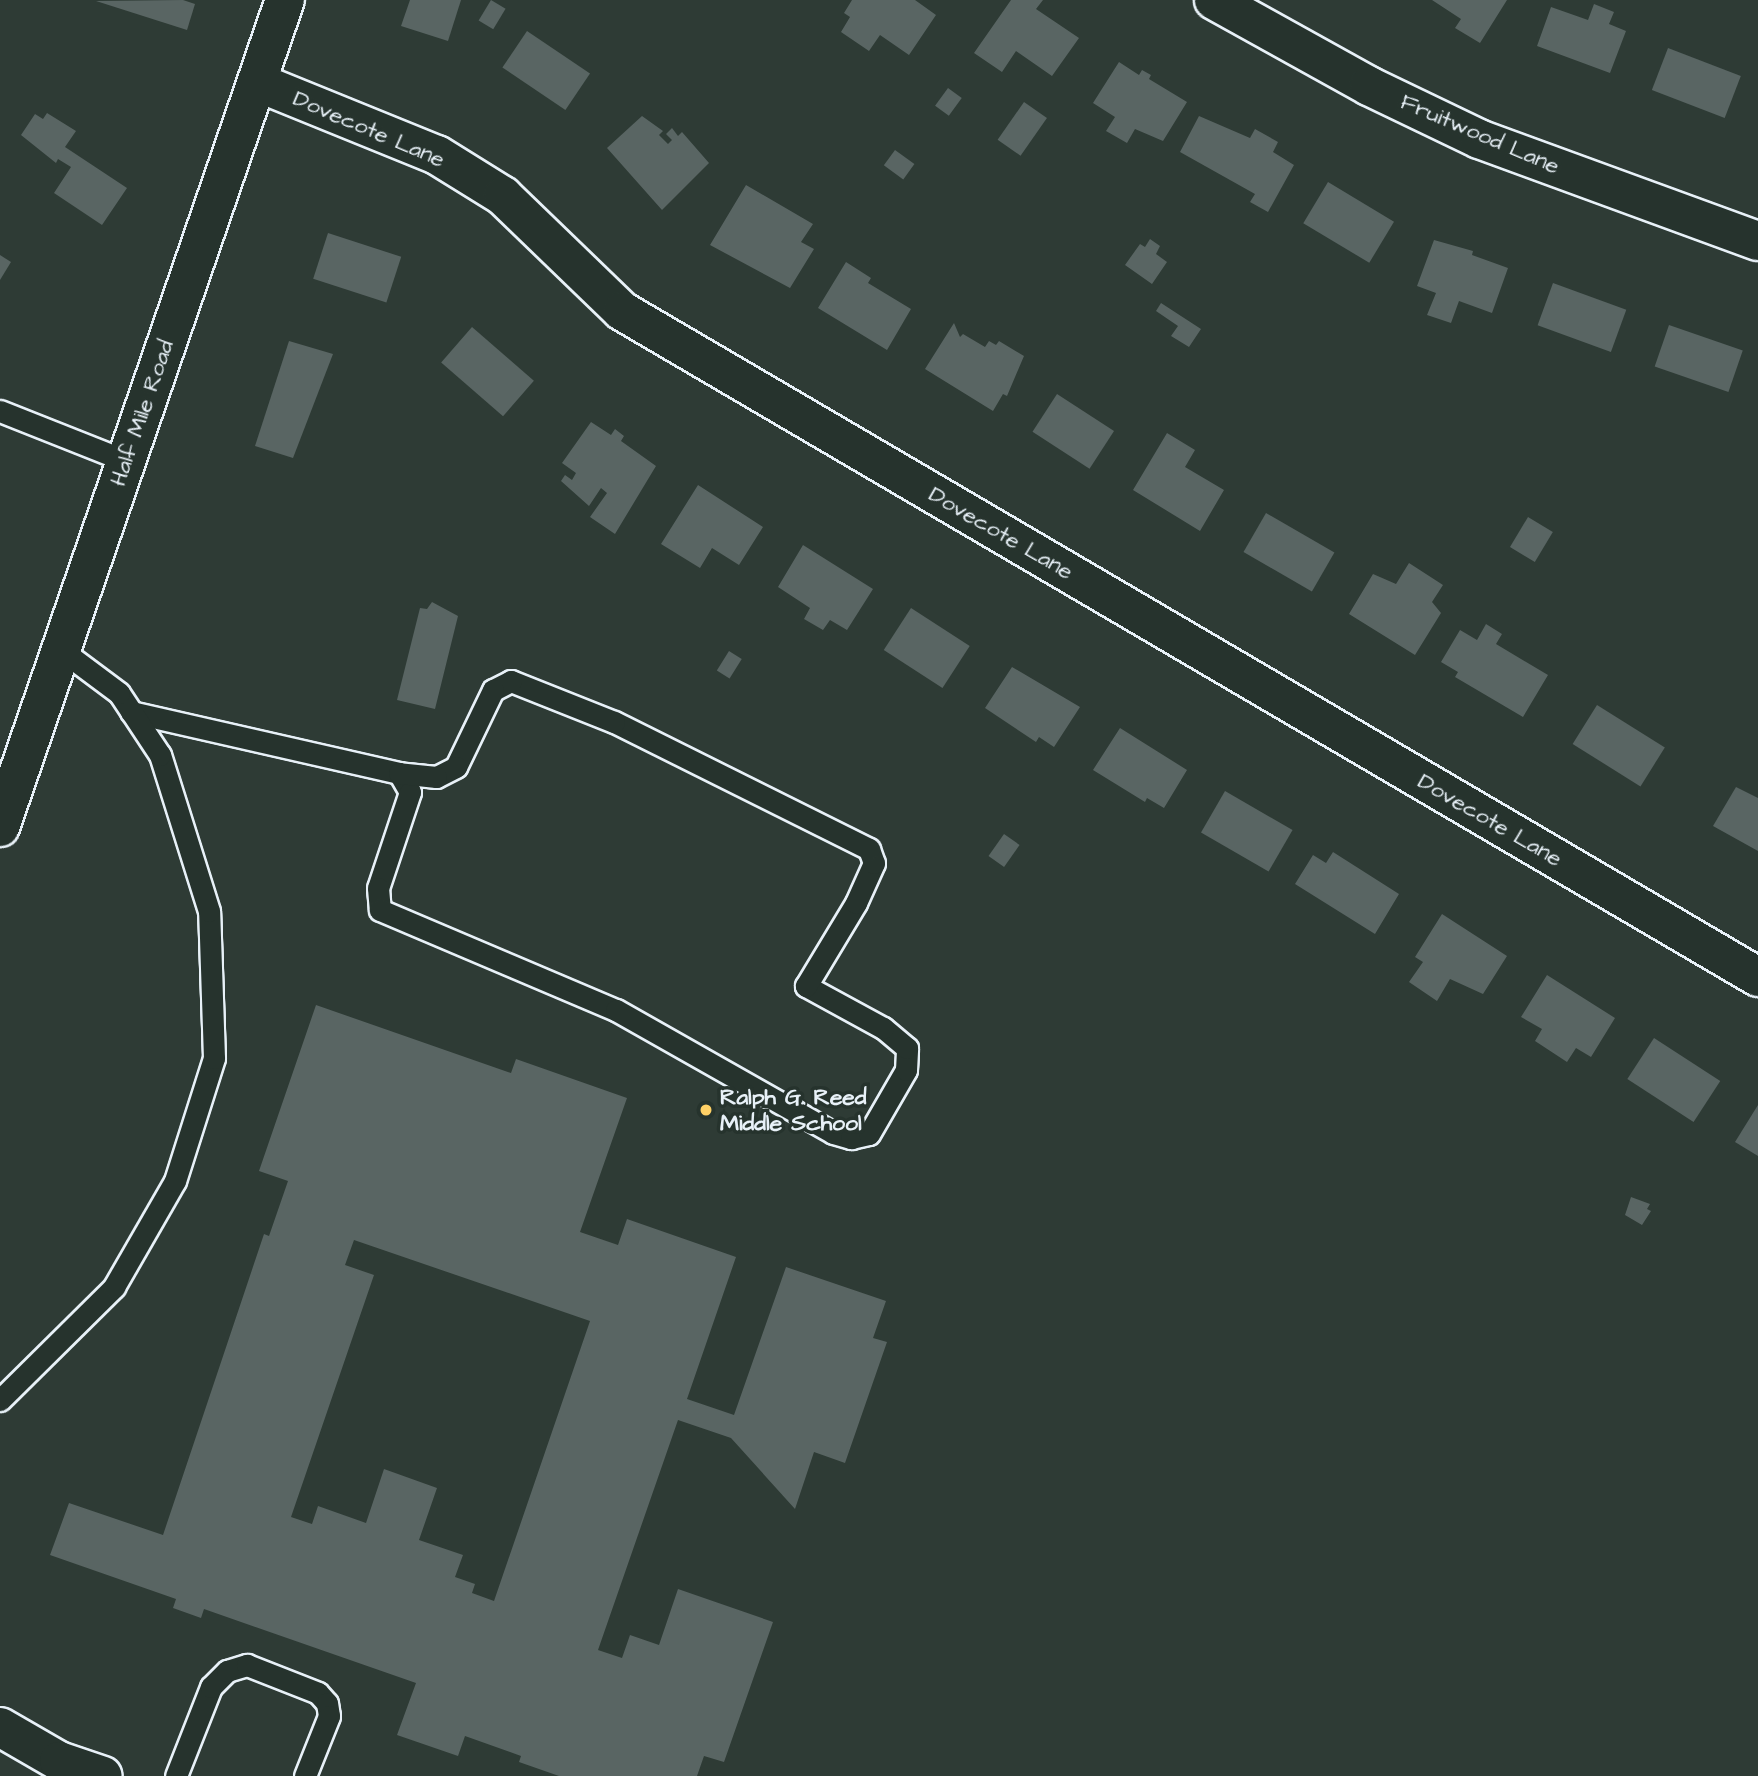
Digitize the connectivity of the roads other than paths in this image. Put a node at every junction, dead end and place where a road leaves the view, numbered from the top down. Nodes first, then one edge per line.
1 (285, 0) edge
2 (1214, 0) edge
3 (257, 82) junction
4 (1758, 241) edge
5 (0, 411) edge
6 (126, 461) junction
7 (60, 649) junction
8 (131, 712) junction
9 (399, 773) junction
10 (0, 827) edge
11 (1758, 977) edge
12 (0, 1400) edge
13 (0, 1727) edge
14 (103, 1776) edge
15 (176, 1776) edge
16 (305, 1776) edge

1 - 3 street, Half Mile Road
2 - 4 street, Fruitwood Lane
3 - 6 street, Half Mile Road
3 - 11 street, Dovecote Lane
5 - 6 lane
6 - 7 street, Half Mile Road
7 - 8 lane
7 - 10 street, Half Mile Road
8 - 9 lane
8 - 12 lane
9 - 9 lane
13 - 14 street
15 - 16 lane

